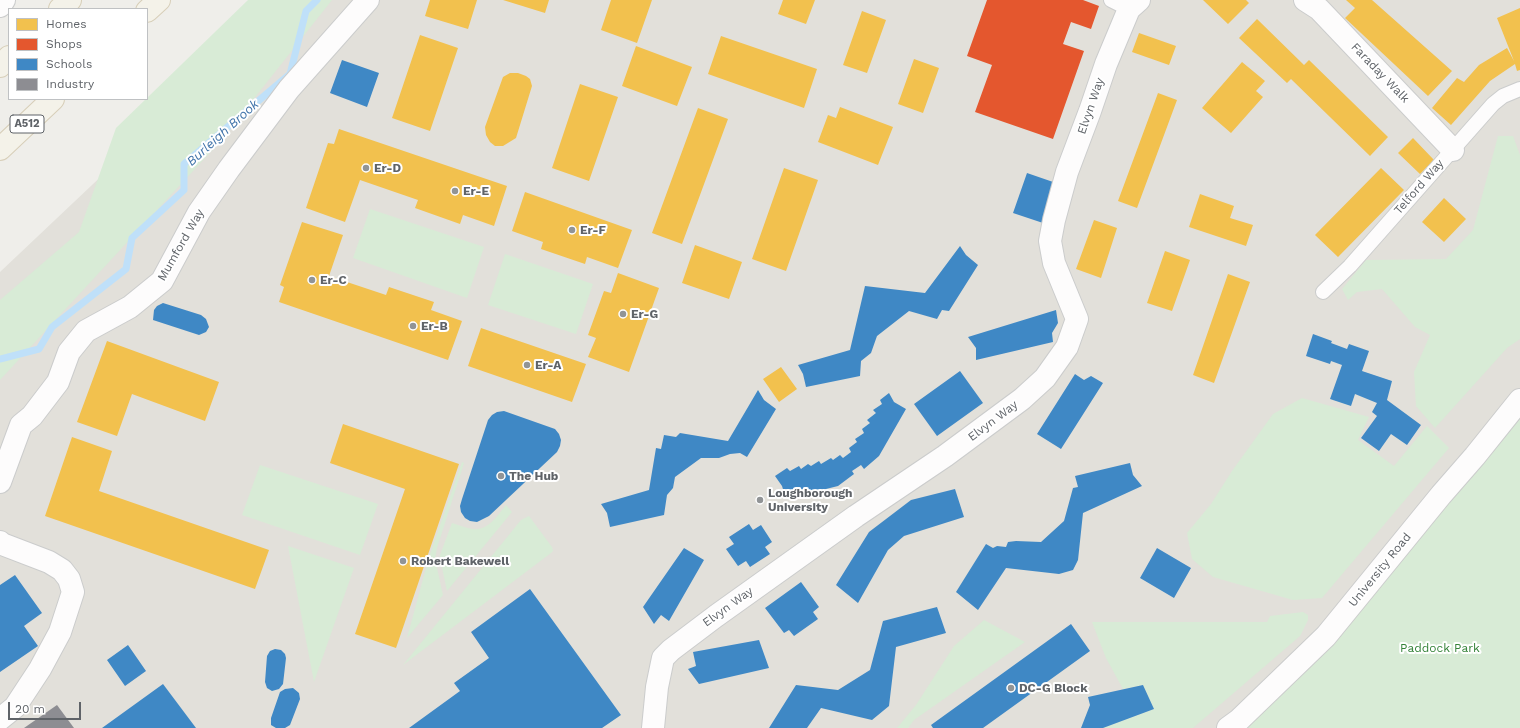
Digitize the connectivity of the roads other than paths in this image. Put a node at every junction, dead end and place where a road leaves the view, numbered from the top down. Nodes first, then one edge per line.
1 (4, 0) edge
2 (70, 0) edge
3 (159, 0) edge
4 (368, 0) edge
5 (1305, 0) edge
6 (1126, 3) edge
7 (0, 6) edge
8 (61, 8) edge
9 (148, 10) edge
10 (8, 59) edge
11 (0, 66) edge
12 (1520, 88) edge
13 (52, 100) edge
14 (0, 149) edge
15 (1452, 150) junction
16 (1323, 292) dead end
17 (1520, 400) edge
18 (0, 482) edge
19 (0, 542) edge
20 (0, 719) edge
21 (653, 728) edge
22 (1228, 728) edge

1 - 7 street
2 - 8 main road
3 - 9 main road
4 - 18 street, Mumford Way
5 - 15 street, Faraday Walk
6 - 21 street, Elvyn Way
10 - 11 main road
12 - 15 lane, Telford Way
13 - 14 main road, A512
15 - 16 lane, Telford Way
17 - 22 street, University Road
19 - 20 street

